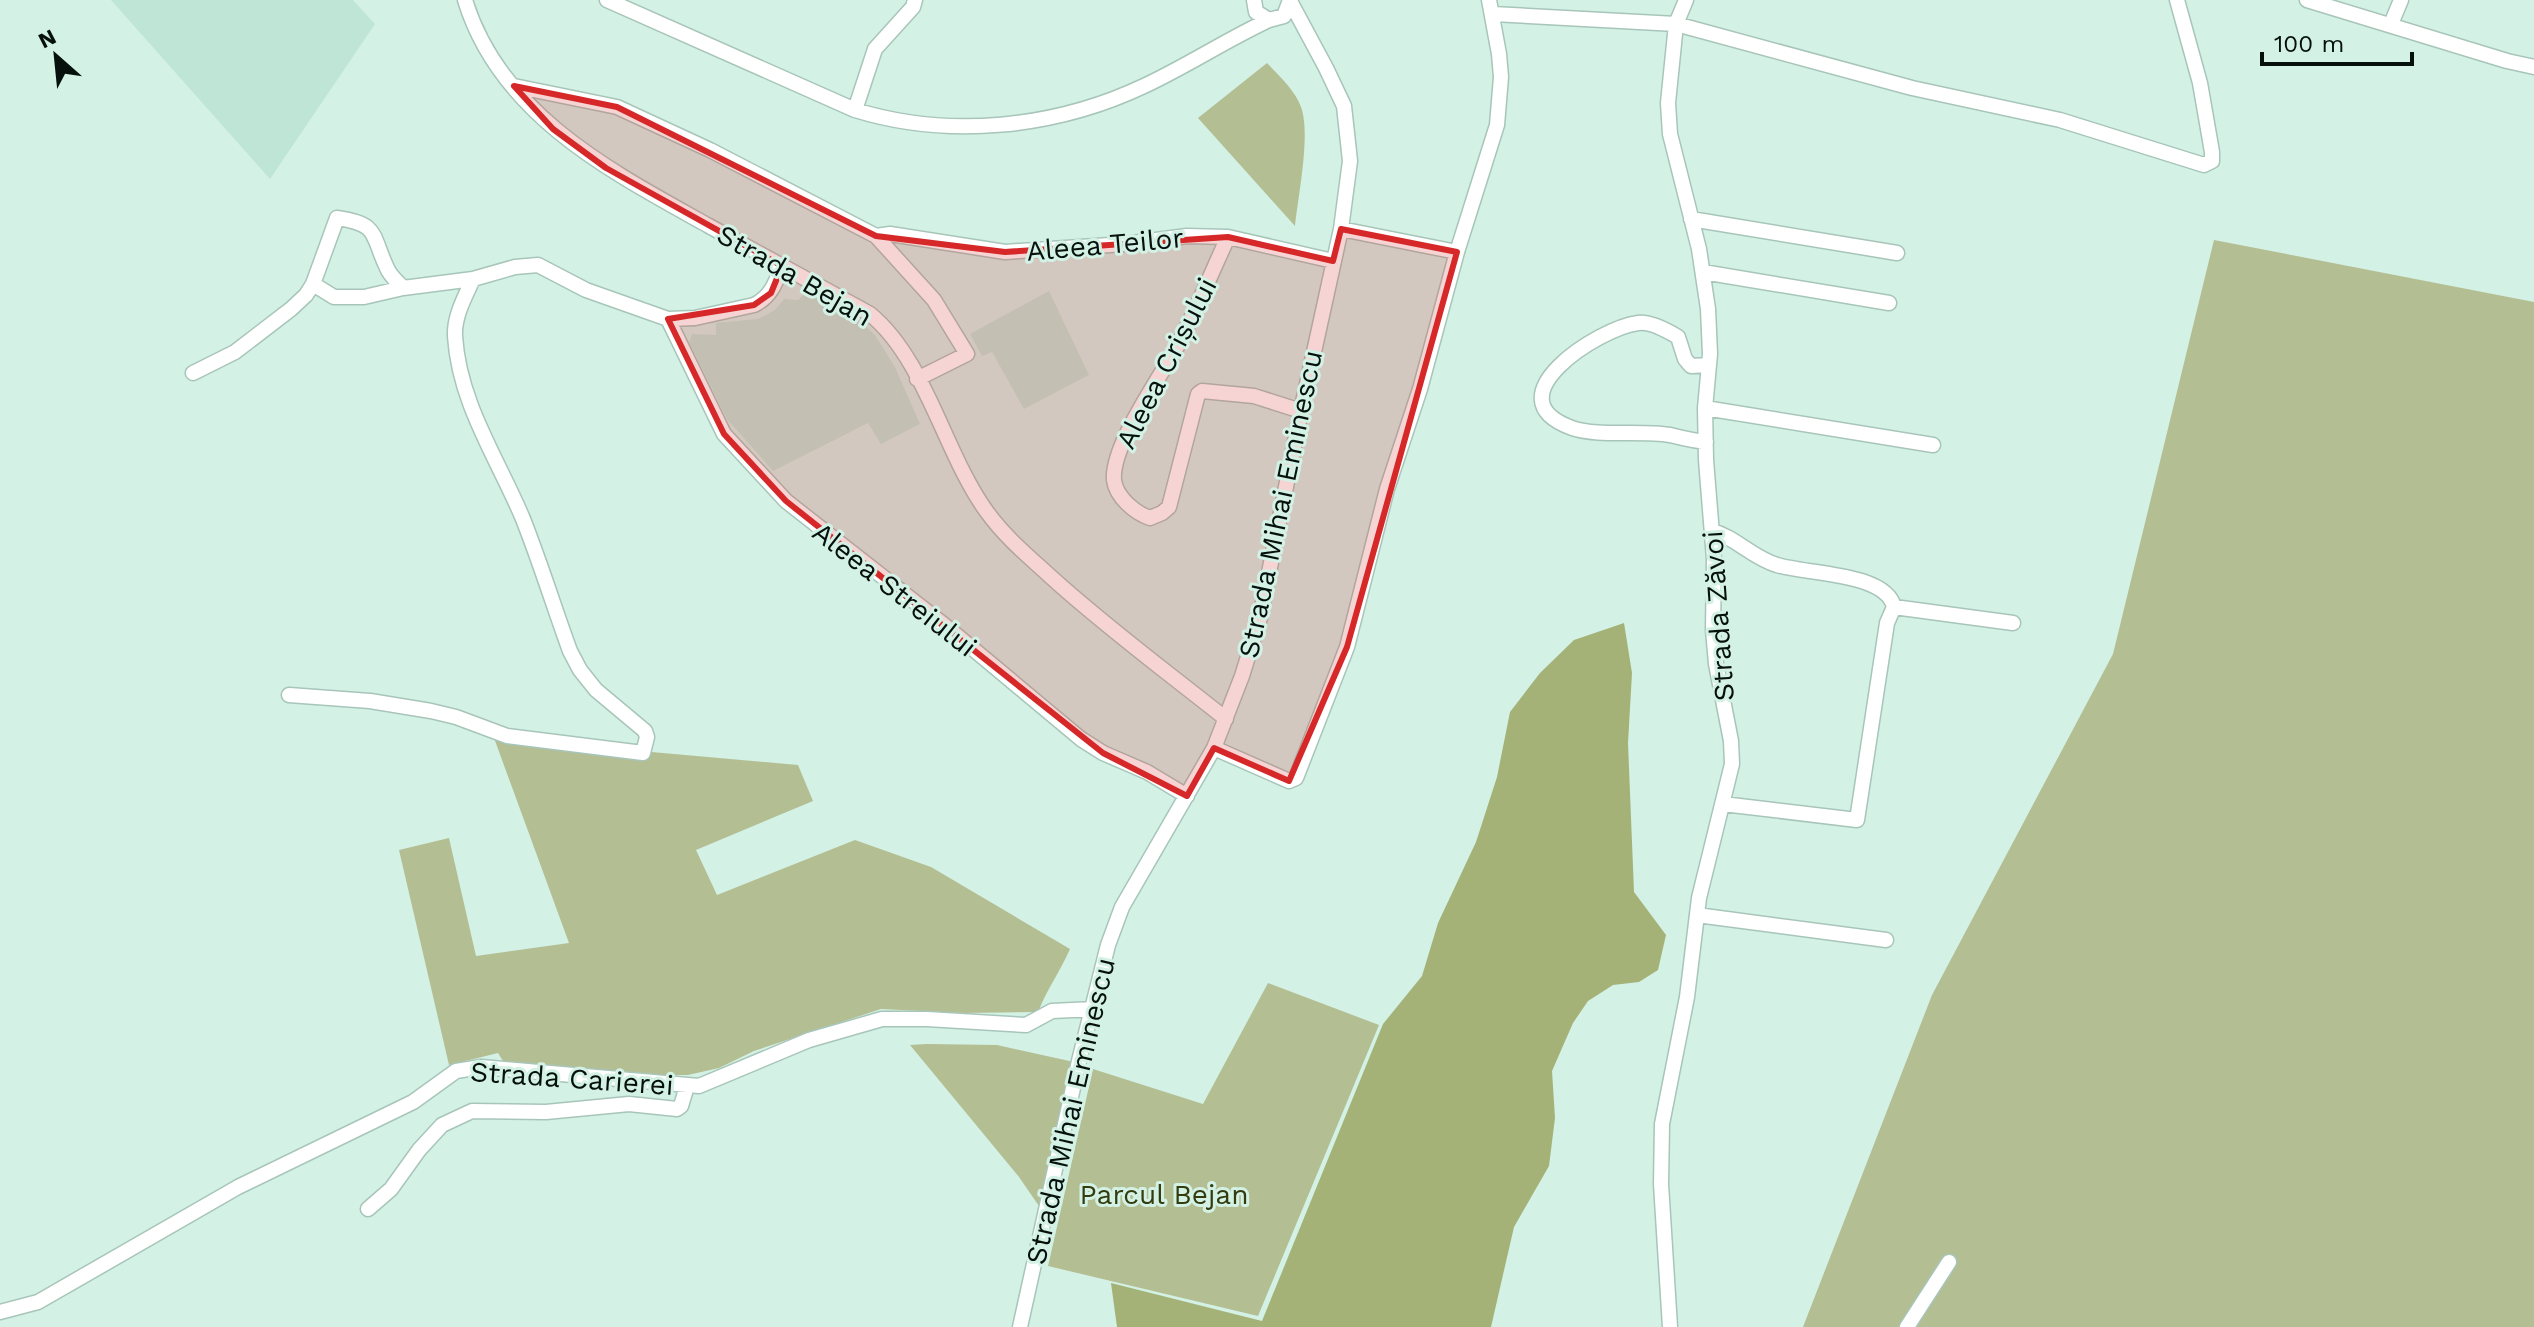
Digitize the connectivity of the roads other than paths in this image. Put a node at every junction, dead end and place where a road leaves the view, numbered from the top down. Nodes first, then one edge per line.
1 (465, 0) edge
2 (607, 0) edge
3 (915, 0) edge
4 (1254, 0) edge
5 (1290, 0) edge
6 (1686, 0) edge
7 (2177, 0) edge
8 (2307, 0) edge
9 (2401, 0) edge
10 (2339, 4) edge
11 (1491, 7) edge
12 (1272, 20) junction
13 (1676, 24) junction
14 (2391, 24) junction
15 (1307, 35) junction
16 (1234, 36) junction
17 (2534, 67) edge
18 (514, 86) junction
19 (855, 110) junction
20 (1691, 219) junction
21 (1341, 229) junction
22 (876, 236) junction
23 (1228, 237) junction
24 (1457, 252) junction
25 (1897, 253) dead end
26 (1333, 261) junction
27 (782, 266) junction
28 (1703, 272) junction
29 (473, 279) junction
30 (313, 284) junction
31 (403, 288) junction
32 (1889, 303) dead end
33 (668, 319) junction
34 (1709, 365) junction
35 (193, 373) dead end
36 (917, 379) junction
37 (1705, 408) junction
38 (1301, 411) junction
39 (1706, 442) junction
40 (1933, 445) dead end
41 (1712, 531) junction
42 (1894, 607) junction
43 (2013, 623) dead end
44 (289, 695) dead end
45 (1226, 719) junction
46 (1214, 748) junction
47 (1187, 796) junction
48 (1723, 804) junction
49 (1697, 915) junction
50 (1886, 940) dead end
51 (1093, 1009) junction
52 (687, 1086) junction
53 (368, 1209) dead end
54 (1949, 1262) dead end
55 (0, 1312) edge
56 (1020, 1327) edge
57 (1670, 1327) edge
58 (1907, 1327) edge

1 - 18 street, Strada Bejan
2 - 19 street
3 - 19 street
4 - 12 street
4 - 16 street
5 - 12 street
5 - 15 street, Strada Mihai Eminescu
6 - 13 street, Strada Zăvoi
7 - 13 street
8 - 10 street
9 - 14 street
10 - 14 street
11 - 13 street
11 - 24 street
12 - 15 street
12 - 16 street
13 - 20 street, Strada Zăvoi
14 - 17 street
15 - 21 street, Strada Mihai Eminescu
16 - 19 street
18 - 22 street, Aleea Teilor
18 - 27 street, Strada Bejan
20 - 25 street
20 - 28 street, Strada Zăvoi
21 - 24 street
21 - 26 street, Strada Mihai Eminescu
22 - 23 street, Aleea Teilor
22 - 36 street, Aleea Teilor
23 - 26 street, Aleea Teilor
23 - 38 street, Aleea Crișului
24 - 46 street
26 - 38 street, Strada Mihai Eminescu
27 - 33 street
27 - 36 street, Strada Bejan
28 - 32 street
28 - 34 street, Strada Zăvoi
29 - 31 street
29 - 33 street
29 - 44 street
30 - 31 street
30 - 31 street
30 - 35 street
33 - 47 street, Aleea Streiului
34 - 37 street, Strada Zăvoi
34 - 39 street
36 - 45 street, Strada Bejan
37 - 39 street, Strada Zăvoi
37 - 40 street
38 - 45 street, Strada Mihai Eminescu
39 - 41 street, Strada Zăvoi
41 - 42 street
41 - 48 street, Strada Zăvoi
42 - 43 street
42 - 48 street
45 - 46 street, Strada Mihai Eminescu
46 - 47 street, Strada Mihai Eminescu
47 - 51 street, Strada Mihai Eminescu
48 - 49 street, Strada Zăvoi
49 - 50 street
49 - 57 street, Strada Zăvoi
51 - 52 street, Strada Carierei
51 - 56 street, Strada Mihai Eminescu
52 - 53 street
52 - 55 street, Strada Carierei
54 - 58 street

